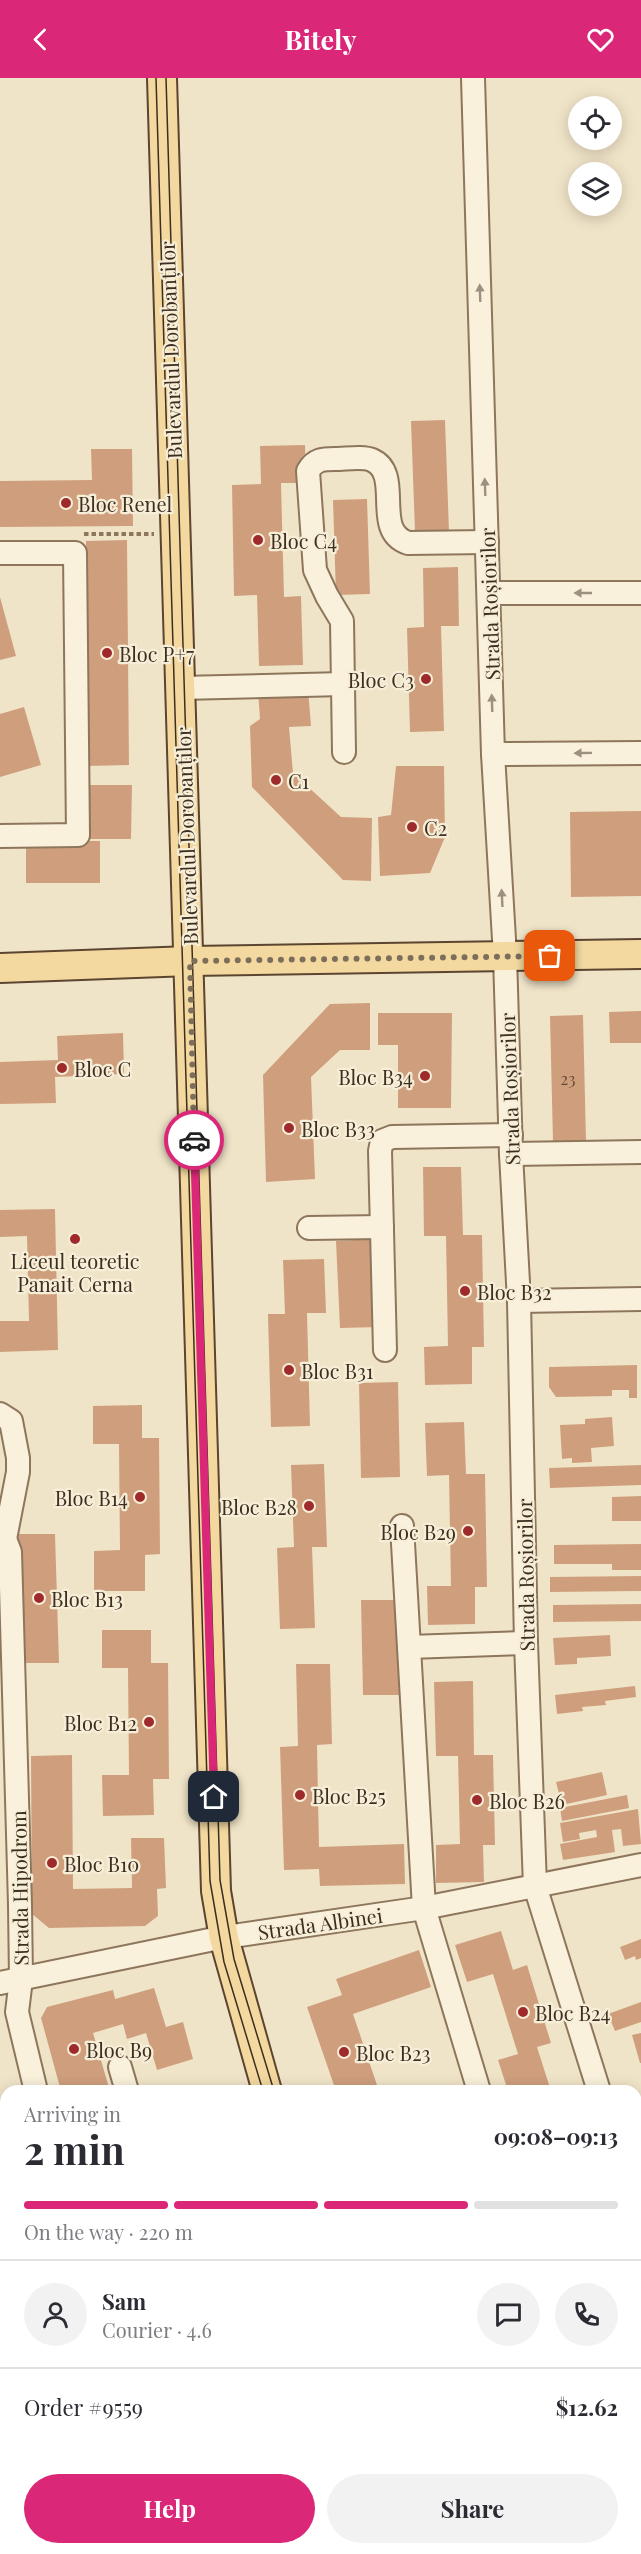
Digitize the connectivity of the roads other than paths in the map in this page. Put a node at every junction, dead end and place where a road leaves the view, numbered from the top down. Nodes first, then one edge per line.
1 (162, 78) edge
2 (473, 78) edge
3 (487, 542) junction
4 (0, 553) edge
5 (641, 592) edge
6 (489, 593) junction
7 (343, 684) junction
8 (181, 688) junction
9 (344, 752) dead end
10 (641, 753) edge
11 (493, 754) junction
12 (0, 836) edge
13 (641, 954) edge
14 (505, 956) junction
15 (190, 961) junction
16 (0, 968) edge
17 (511, 1145) junction
18 (641, 1152) edge
19 (382, 1227) junction
20 (309, 1228) dead end
21 (641, 1299) edge
22 (519, 1301) junction
23 (385, 1350) dead end
24 (0, 1414) edge
25 (402, 1526) dead end
26 (2, 1537) edge
27 (526, 1643) junction
28 (409, 1647) junction
29 (641, 1865) edge
30 (536, 1886) junction
31 (424, 1908) junction
32 (224, 1938) junction
33 (11, 1981) edge
34 (120, 2067) dead end
35 (35, 2085) edge
36 (125, 2085) edge
37 (265, 2085) edge
38 (477, 2085) edge
39 (597, 2085) edge

1 - 8 main road, Bulevardul Dorobanților
3 -> 2 street, Strada Roșiorilor
3 - 6 street, Strada Roșiorilor
3 - 7 street
4 - 12 street
5 -> 6 street
11 -> 6 street, Strada Roșiorilor
7 - 8 street
7 - 9 street
8 - 15 main road, Bulevardul Dorobanților
10 -> 11 street
14 -> 11 street, Strada Roșiorilor
13 - 14 main road
14 - 15 main road
14 - 17 street, Strada Roșiorilor
15 - 16 main road
15 - 32 main road, Bulevardul Dorobanților
17 - 18 street
17 - 19 street
17 - 22 street, Strada Roșiorilor
19 - 20 street
19 - 23 street
21 - 22 street
22 - 27 street, Strada Roșiorilor
24 - 26 street, Strada Hipodrom
25 - 28 street
26 - 33 street, Strada Hipodrom
27 - 28 street
27 - 30 street, Strada Roșiorilor
28 - 31 street
29 - 30 street, Strada Albinei
30 - 31 street, Strada Albinei
30 - 39 street, Strada Roșiorilor
31 - 32 street, Strada Albinei
31 - 38 street
32 - 33 street, Strada Albinei
32 - 37 main road, Bulevardul Dorobanților
33 - 35 street, Strada Hipodrom
34 - 36 street

